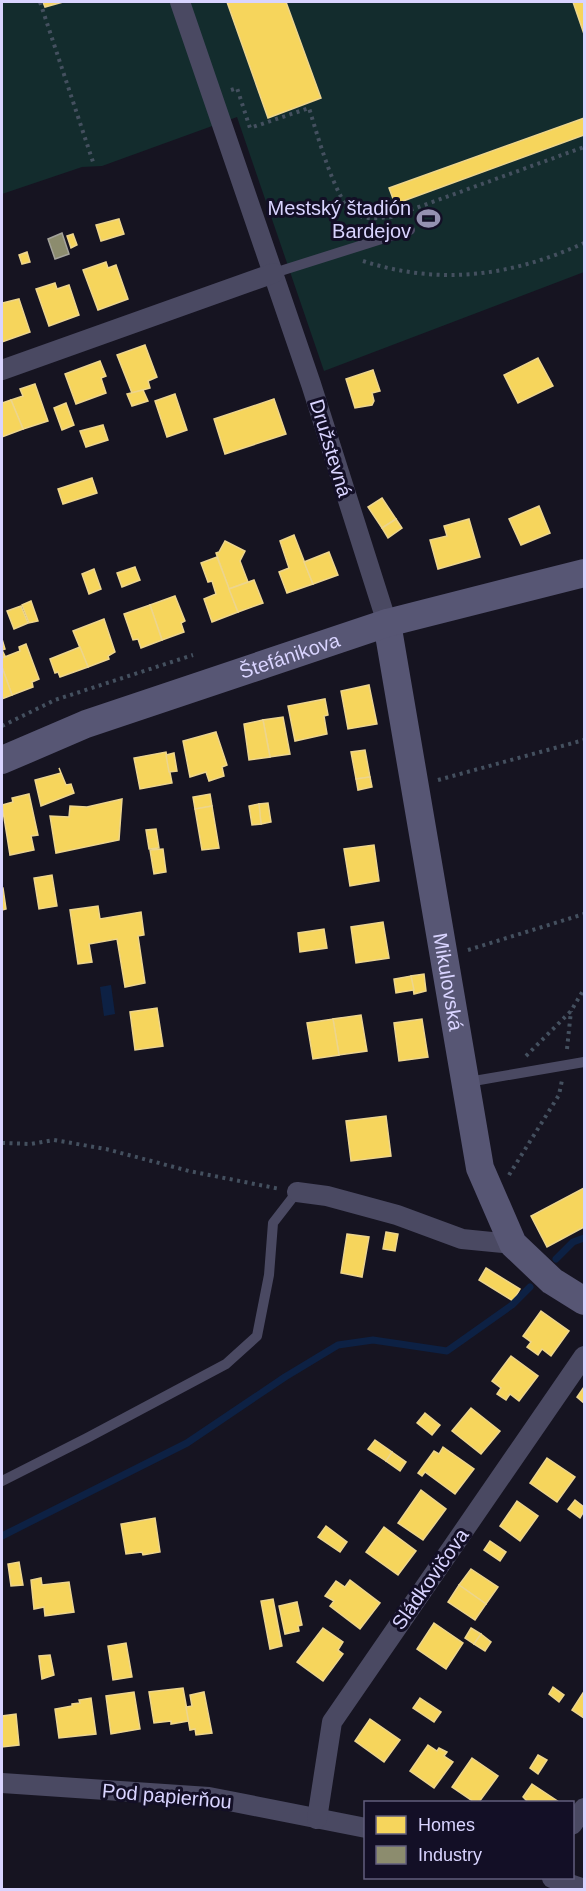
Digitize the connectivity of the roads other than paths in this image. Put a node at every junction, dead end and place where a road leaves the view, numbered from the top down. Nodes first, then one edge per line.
1 (180, 2) edge
2 (410, 230) dead end
3 (274, 273) junction
4 (2, 370) edge
5 (585, 573) edge
6 (387, 623) junction
7 (2, 760) edge
8 (585, 1062) edge
9 (464, 1082) junction
10 (297, 1192) joint
11 (513, 1244) junction
12 (585, 1300) edge
13 (585, 1356) edge
14 (2, 1481) edge
15 (2, 1784) edge
16 (585, 1808) edge
17 (317, 1819) junction
18 (574, 1824) edge
19 (364, 1828) edge
20 (555, 1879) edge
21 (585, 1889) edge

1 - 3 street, Družstevná
2 - 3 lane
3 - 4 street
3 - 6 street, Družstevná
5 - 6 street, Štefánikova
6 - 7 street, Štefánikova
6 - 9 street, Mikulovská
8 - 9 lane
9 - 11 street, Mikulovská
10 - 11 street
10 - 14 lane
11 - 12 street, Mikulovská
13 - 17 street, Sládkovičova
15 - 17 street, Pod papierňou
16 - 18 street
17 - 19 street, Pod papierňou
20 - 21 street

